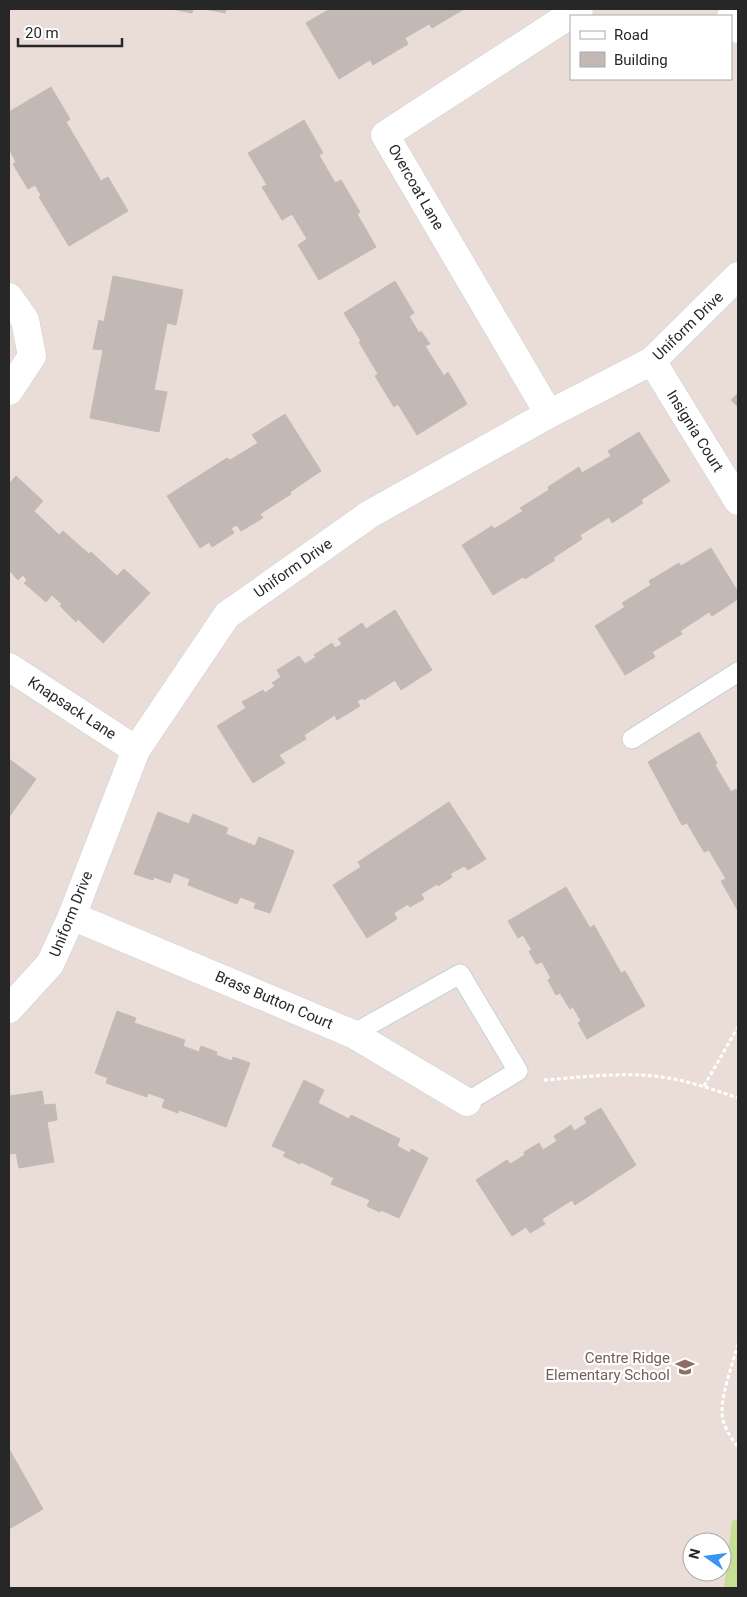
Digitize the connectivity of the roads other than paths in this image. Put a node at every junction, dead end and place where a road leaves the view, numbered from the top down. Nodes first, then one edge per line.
1 (579, 9) edge
2 (732, 18) edge
3 (738, 29) edge
4 (738, 276) edge
5 (9, 297) edge
6 (652, 361) junction
7 (9, 391) edge
8 (549, 414) junction
9 (738, 501) edge
10 (9, 666) edge
11 (738, 673) edge
12 (632, 739) dead end
13 (136, 750) junction
14 (72, 916) junction
15 (9, 1009) edge
16 (353, 1034) junction
17 (467, 1102) joint

1 - 8 street, Overcoat Lane
2 - 3 street
4 - 6 street, Uniform Drive
5 - 7 street
6 - 8 street, Uniform Drive
6 - 9 street, Insignia Court
8 - 13 street, Uniform Drive
10 - 13 street, Knapsack Lane
11 - 12 lane
13 - 14 street, Uniform Drive
14 - 15 street, Uniform Drive
14 - 16 street, Brass Button Court
16 - 17 street, Brass Button Court
16 - 17 lane

